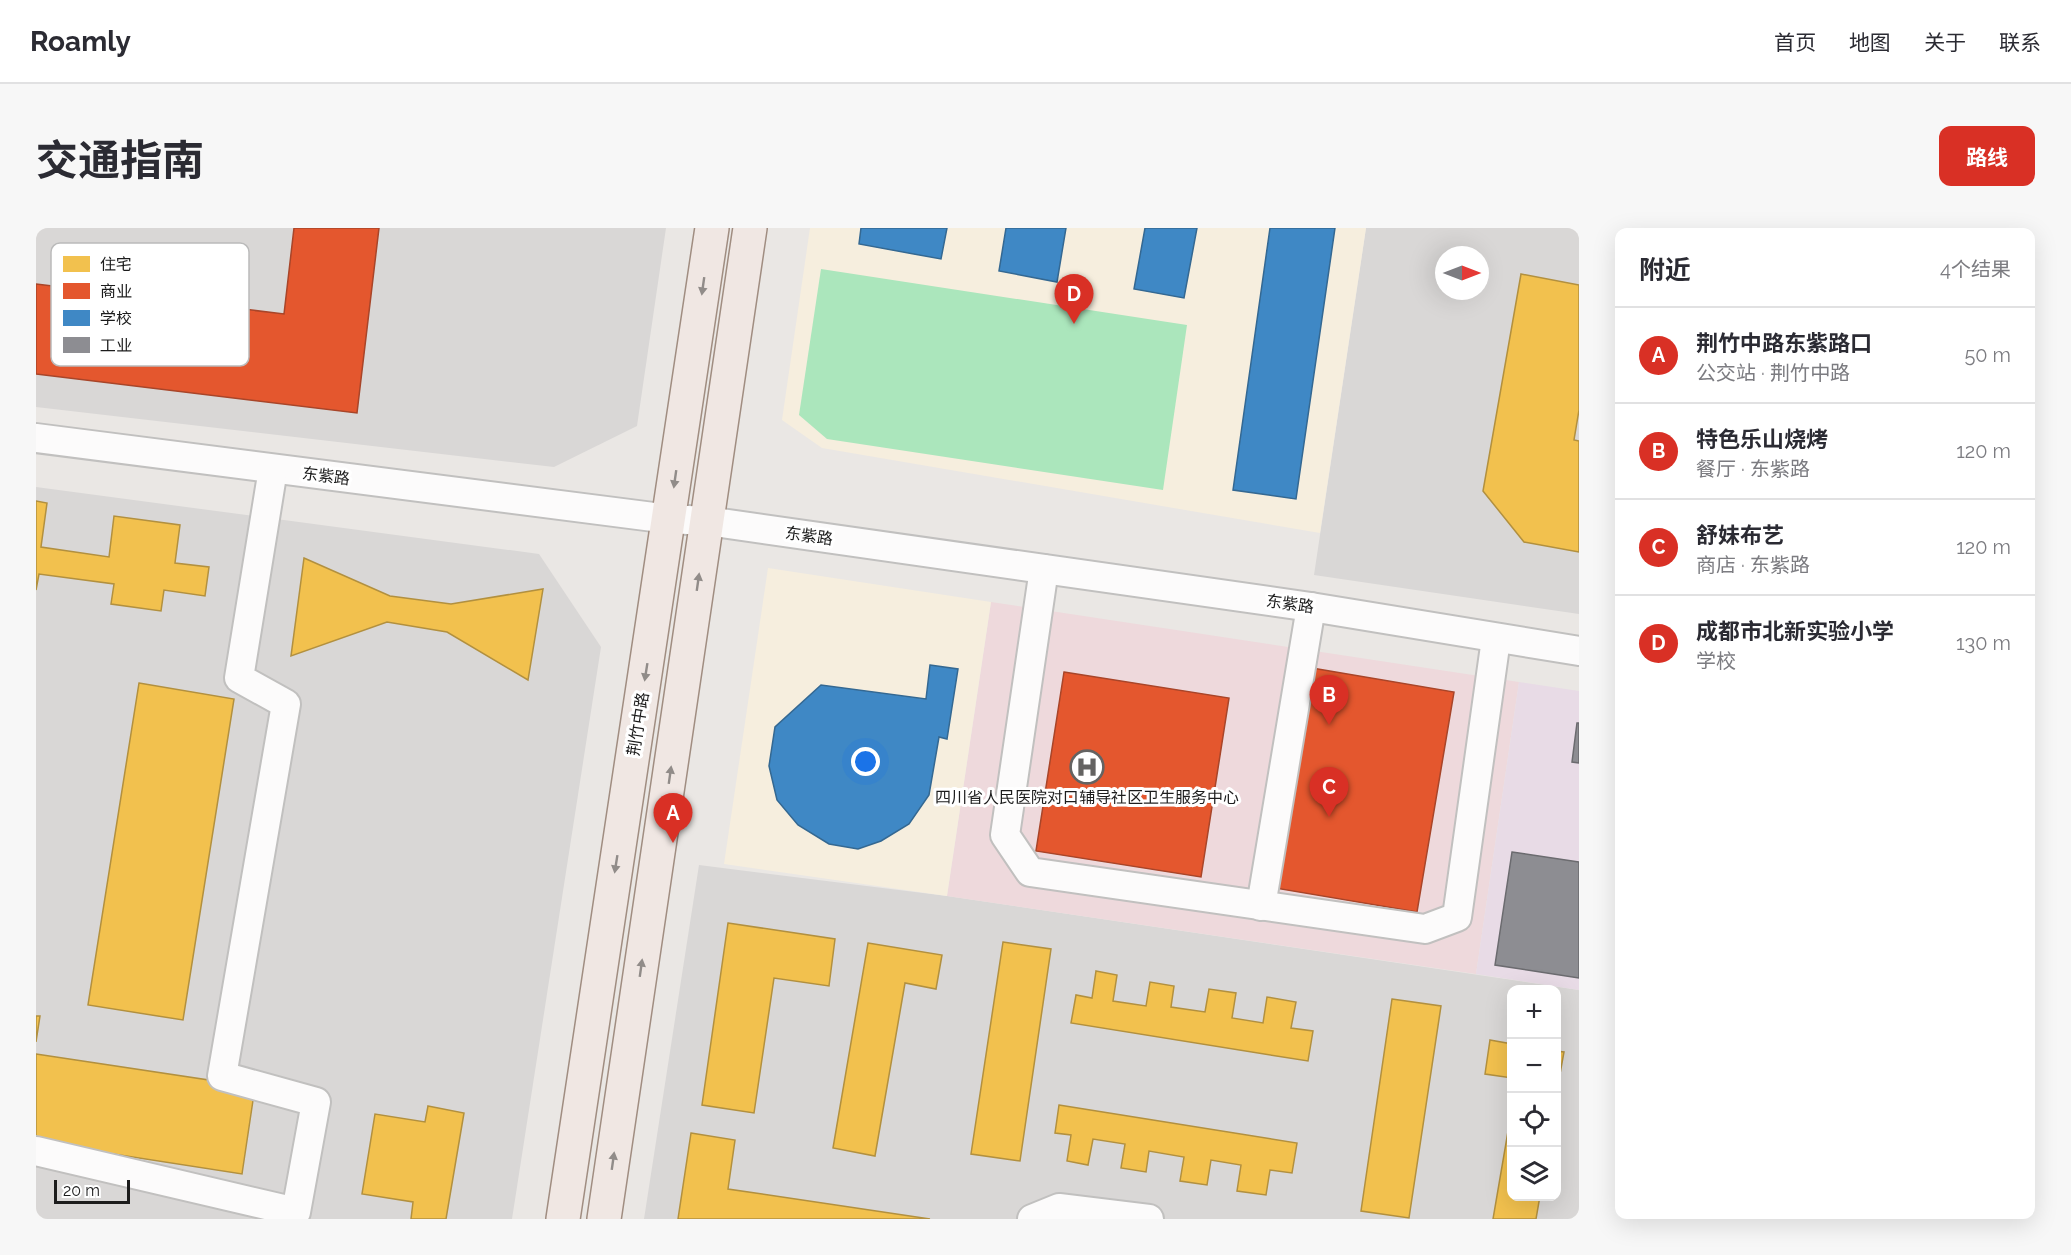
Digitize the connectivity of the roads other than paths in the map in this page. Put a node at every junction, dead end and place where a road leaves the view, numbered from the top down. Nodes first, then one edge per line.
1 (712, 228) edge
2 (750, 228) edge
3 (36, 438) edge
4 (273, 470) junction
5 (669, 519) junction
6 (707, 522) junction
7 (1044, 569) junction
8 (1311, 607) junction
9 (1496, 639) junction
10 (1579, 651) edge
11 (1261, 906) junction
12 (36, 1151) edge
13 (562, 1219) edge
14 (604, 1219) edge
15 (1032, 1219) edge
16 (1149, 1219) edge

1 -> 5 main road, 荆竹中路
2 - 6 main road
3 - 4 street, 东紫路
4 - 5 street, 东紫路
4 - 12 street
5 - 6 street, 东紫路
5 -> 13 main road, 荆竹中路
6 - 7 street, 东紫路
14 -> 6 main road
7 - 8 street, 东紫路
7 - 11 street
8 - 9 street, 东紫路
8 - 11 street
9 - 10 street, 东紫路
9 - 11 street
15 - 16 street

